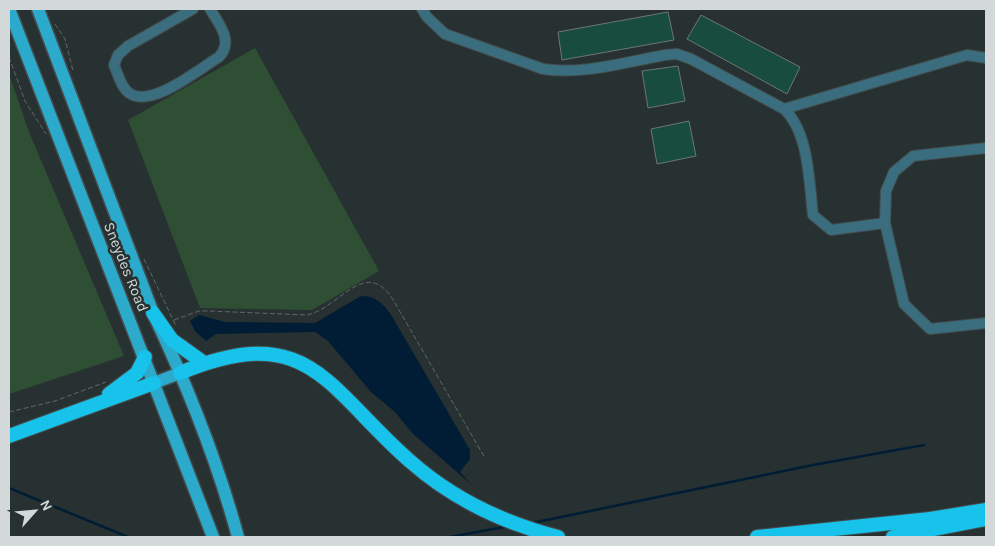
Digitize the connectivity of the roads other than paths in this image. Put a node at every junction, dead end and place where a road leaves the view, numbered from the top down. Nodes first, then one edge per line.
1 (38, 9) edge
2 (193, 9) edge
3 (210, 9) edge
4 (422, 9) edge
5 (9, 10) edge
6 (986, 58) edge
7 (784, 109) junction
8 (986, 148) edge
9 (885, 223) junction
10 (153, 313) junction
11 (986, 323) edge
12 (145, 357) junction
13 (204, 363) junction
14 (180, 373) junction
15 (154, 382) junction
16 (85, 409) junction
17 (9, 436) edge
18 (986, 510) edge
19 (986, 519) edge
20 (212, 534) edge
21 (237, 536) edge
22 (558, 537) edge
23 (757, 537) edge
24 (893, 537) edge

1 - 10 main road, Sneydes Road
2 - 3 street
4 - 7 street
5 - 12 main road, Sneydes Road
6 - 7 street
7 - 9 street
8 - 9 street
9 - 11 street
10 - 13 highway
10 - 14 main road, Sneydes Road
12 - 15 main road, Sneydes Road
12 - 16 highway
13 - 14 highway
13 - 22 highway
14 - 15 main road
14 - 21 main road, Sneydes Road
15 - 16 highway
15 - 20 main road, Sneydes Road
16 - 17 highway
18 - 23 highway
19 - 24 highway

